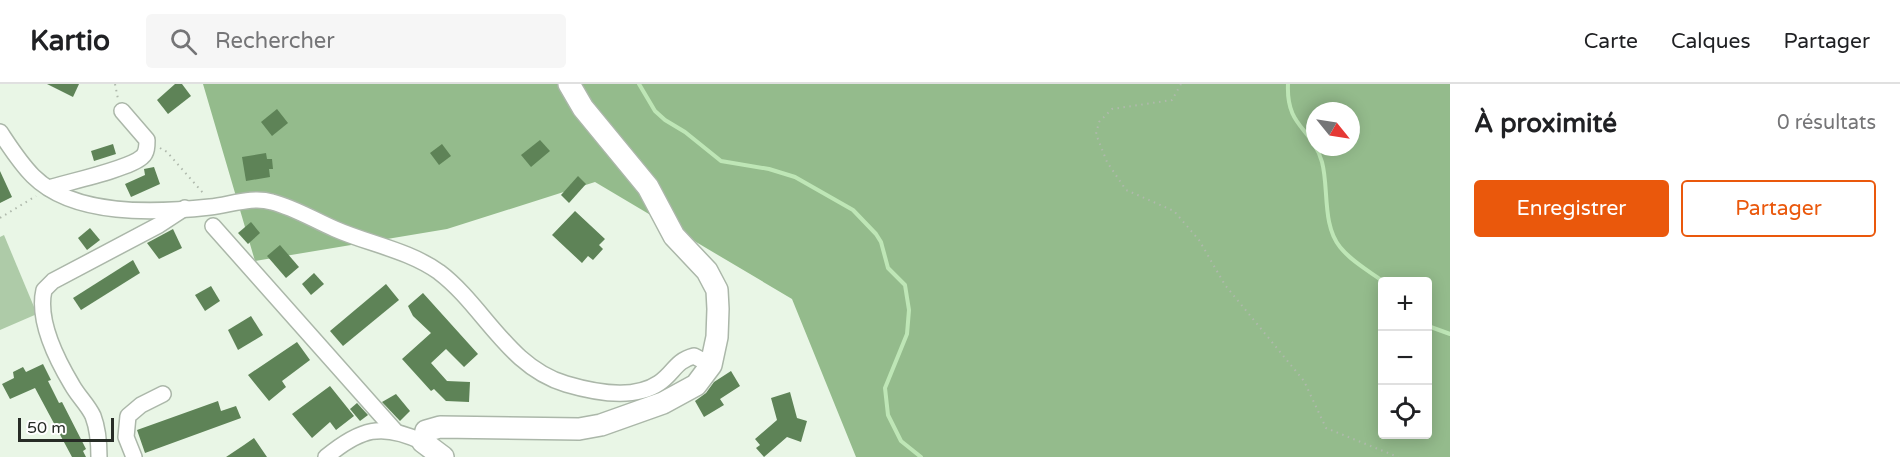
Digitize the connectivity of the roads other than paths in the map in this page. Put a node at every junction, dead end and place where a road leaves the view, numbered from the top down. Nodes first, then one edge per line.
1 (569, 84) edge
2 (122, 111) dead end
3 (0, 132) edge
4 (49, 189) junction
5 (185, 208) junction
6 (213, 226) dead end
7 (711, 365) junction
8 (163, 394) dead end
9 (396, 432) junction
10 (423, 442) junction
11 (99, 457) edge
12 (134, 457) edge
13 (326, 457) edge
14 (443, 457) edge

1 - 7 main road
2 - 4 street
3 - 4 street
4 - 5 street
5 - 7 street
5 - 11 street
6 - 9 street
7 - 10 main road
8 - 12 street
9 - 10 street
9 - 13 street
10 - 14 main road

